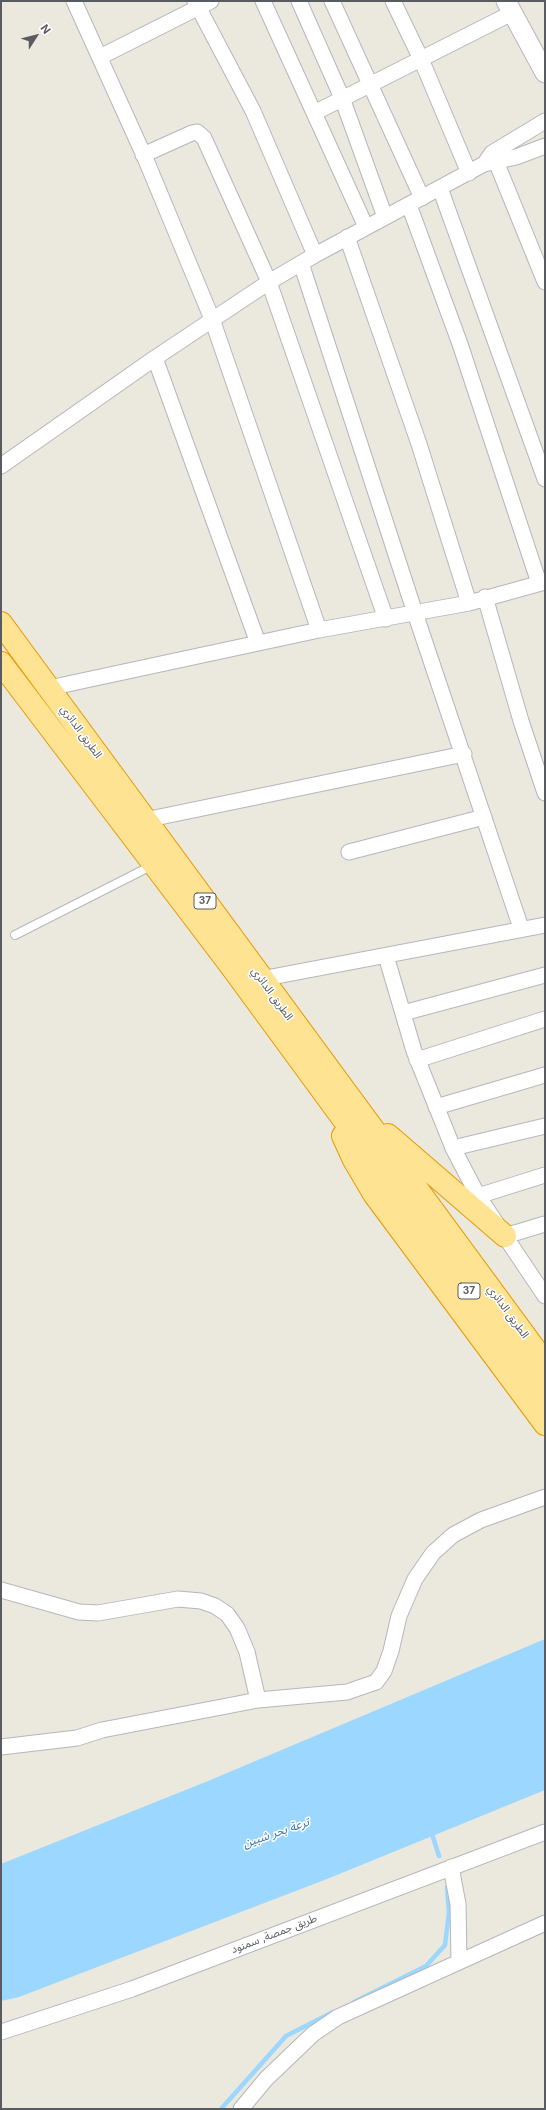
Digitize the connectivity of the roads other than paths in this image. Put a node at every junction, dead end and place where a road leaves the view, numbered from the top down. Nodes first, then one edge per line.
1 (74, 1) edge
2 (264, 1) edge
3 (299, 1) edge
4 (332, 1) edge
5 (393, 1) edge
6 (202, 3) edge
7 (509, 7) edge
8 (100, 57) junction
9 (421, 59) junction
10 (545, 73) edge
11 (369, 85) junction
12 (342, 98) junction
13 (314, 113) junction
14 (545, 121) edge
15 (545, 146) edge
16 (144, 155) junction
17 (491, 160) junction
18 (469, 173) junction
19 (440, 188) junction
20 (415, 201) junction
21 (385, 217) junction
22 (366, 227) junction
23 (346, 237) junction
24 (315, 254) junction
25 (301, 263) junction
26 (269, 282) junction
27 (545, 282) edge
28 (212, 319) junction
29 (155, 358) junction
30 (1, 466) edge
31 (545, 479) edge
32 (542, 582) edge
33 (485, 597) junction
34 (469, 603) junction
35 (415, 613) junction
36 (386, 619) junction
37 (1, 623) edge
38 (319, 630) junction
39 (258, 643) junction
40 (1, 663) edge
41 (49, 688) junction
42 (464, 754) junction
43 (545, 793) edge
44 (484, 817) junction
45 (146, 820) junction
46 (349, 852) dead end
47 (154, 864) junction
48 (545, 925) edge
49 (521, 928) junction
50 (15, 935) dead end
51 (386, 956) junction
52 (545, 975) edge
53 (261, 979) junction
54 (403, 1013) junction
55 (545, 1019) edge
56 (418, 1060) junction
57 (545, 1075) edge
58 (436, 1106) junction
59 (349, 1112) junction
60 (545, 1126) edge
61 (453, 1148) junction
62 (545, 1175) edge
63 (401, 1184) junction
64 (478, 1196) junction
65 (545, 1224) edge
66 (505, 1236) junction
67 (538, 1274) edge
68 (545, 1296) edge
69 (545, 1363) edge
70 (545, 1394) edge
71 (545, 1424) edge
72 (545, 1497) edge
73 (1, 1590) edge
74 (258, 1700) junction
75 (1, 1747) edge
76 (545, 1832) edge
77 (451, 1867) junction
78 (545, 1923) edge
79 (459, 1962) junction
80 (1, 2032) edge
81 (241, 2109) edge

1 - 8 street
2 - 13 street
3 - 12 street
4 - 11 street
5 - 9 street
6 - 8 street
6 - 24 street
7 - 9 street
7 - 10 street
8 - 16 street
9 - 11 street
9 - 18 street
11 - 12 street
11 - 20 street
12 - 13 street
12 - 21 street
13 - 22 street
14 - 17 street
15 - 17 street
16 - 26 street
16 - 28 street
17 - 18 street
17 - 27 street
18 - 19 street
19 - 20 street
19 - 31 street
20 - 21 street
20 - 32 street
21 - 22 street
22 - 23 street
23 - 24 street
23 - 34 street
24 - 25 street
25 - 26 street
25 - 35 street
26 - 28 street
26 - 36 street
28 - 29 street
28 - 38 street
29 - 30 street
29 - 39 street
32 - 33 street
33 - 34 street
33 - 43 street
34 - 35 street
35 - 36 street
35 - 42 street
36 - 38 street
37 - 41 highway, الطريق الدائري / 37
38 - 39 street
39 - 41 street
40 - 47 highway, الطريق الدائري / 37
41 - 45 highway, الطريق الدائري / 37
42 - 44 street
42 - 45 street
44 - 46 street
44 - 49 street
45 - 53 highway, الطريق الدائري / 37
47 - 50 lane
47 - 59 highway, الطريق الدائري / 37
48 - 49 street
49 - 51 street
51 - 53 street
51 - 54 street
52 - 54 street
53 - 59 highway, الطريق الدائري / 37
54 - 56 street
55 - 56 street
56 - 58 street
57 - 58 street
58 - 61 street
59 - 63 highway, الطريق الدائري / 37
59 - 66 highway
59 - 71 highway
60 - 61 street
61 - 64 street
62 - 64 street
63 - 69 highway, الطريق الدائري / 37
63 - 70 highway, الطريق الدائري / 37
64 - 66 street
65 - 66 street
66 - 67 street
67 - 68 street
72 - 74 street
73 - 74 street
74 - 75 street
76 - 77 street, طريق جمصة, سمنود
77 - 79 street
77 - 80 street, طريق جمصة, سمنود
78 - 79 street
79 - 81 street

